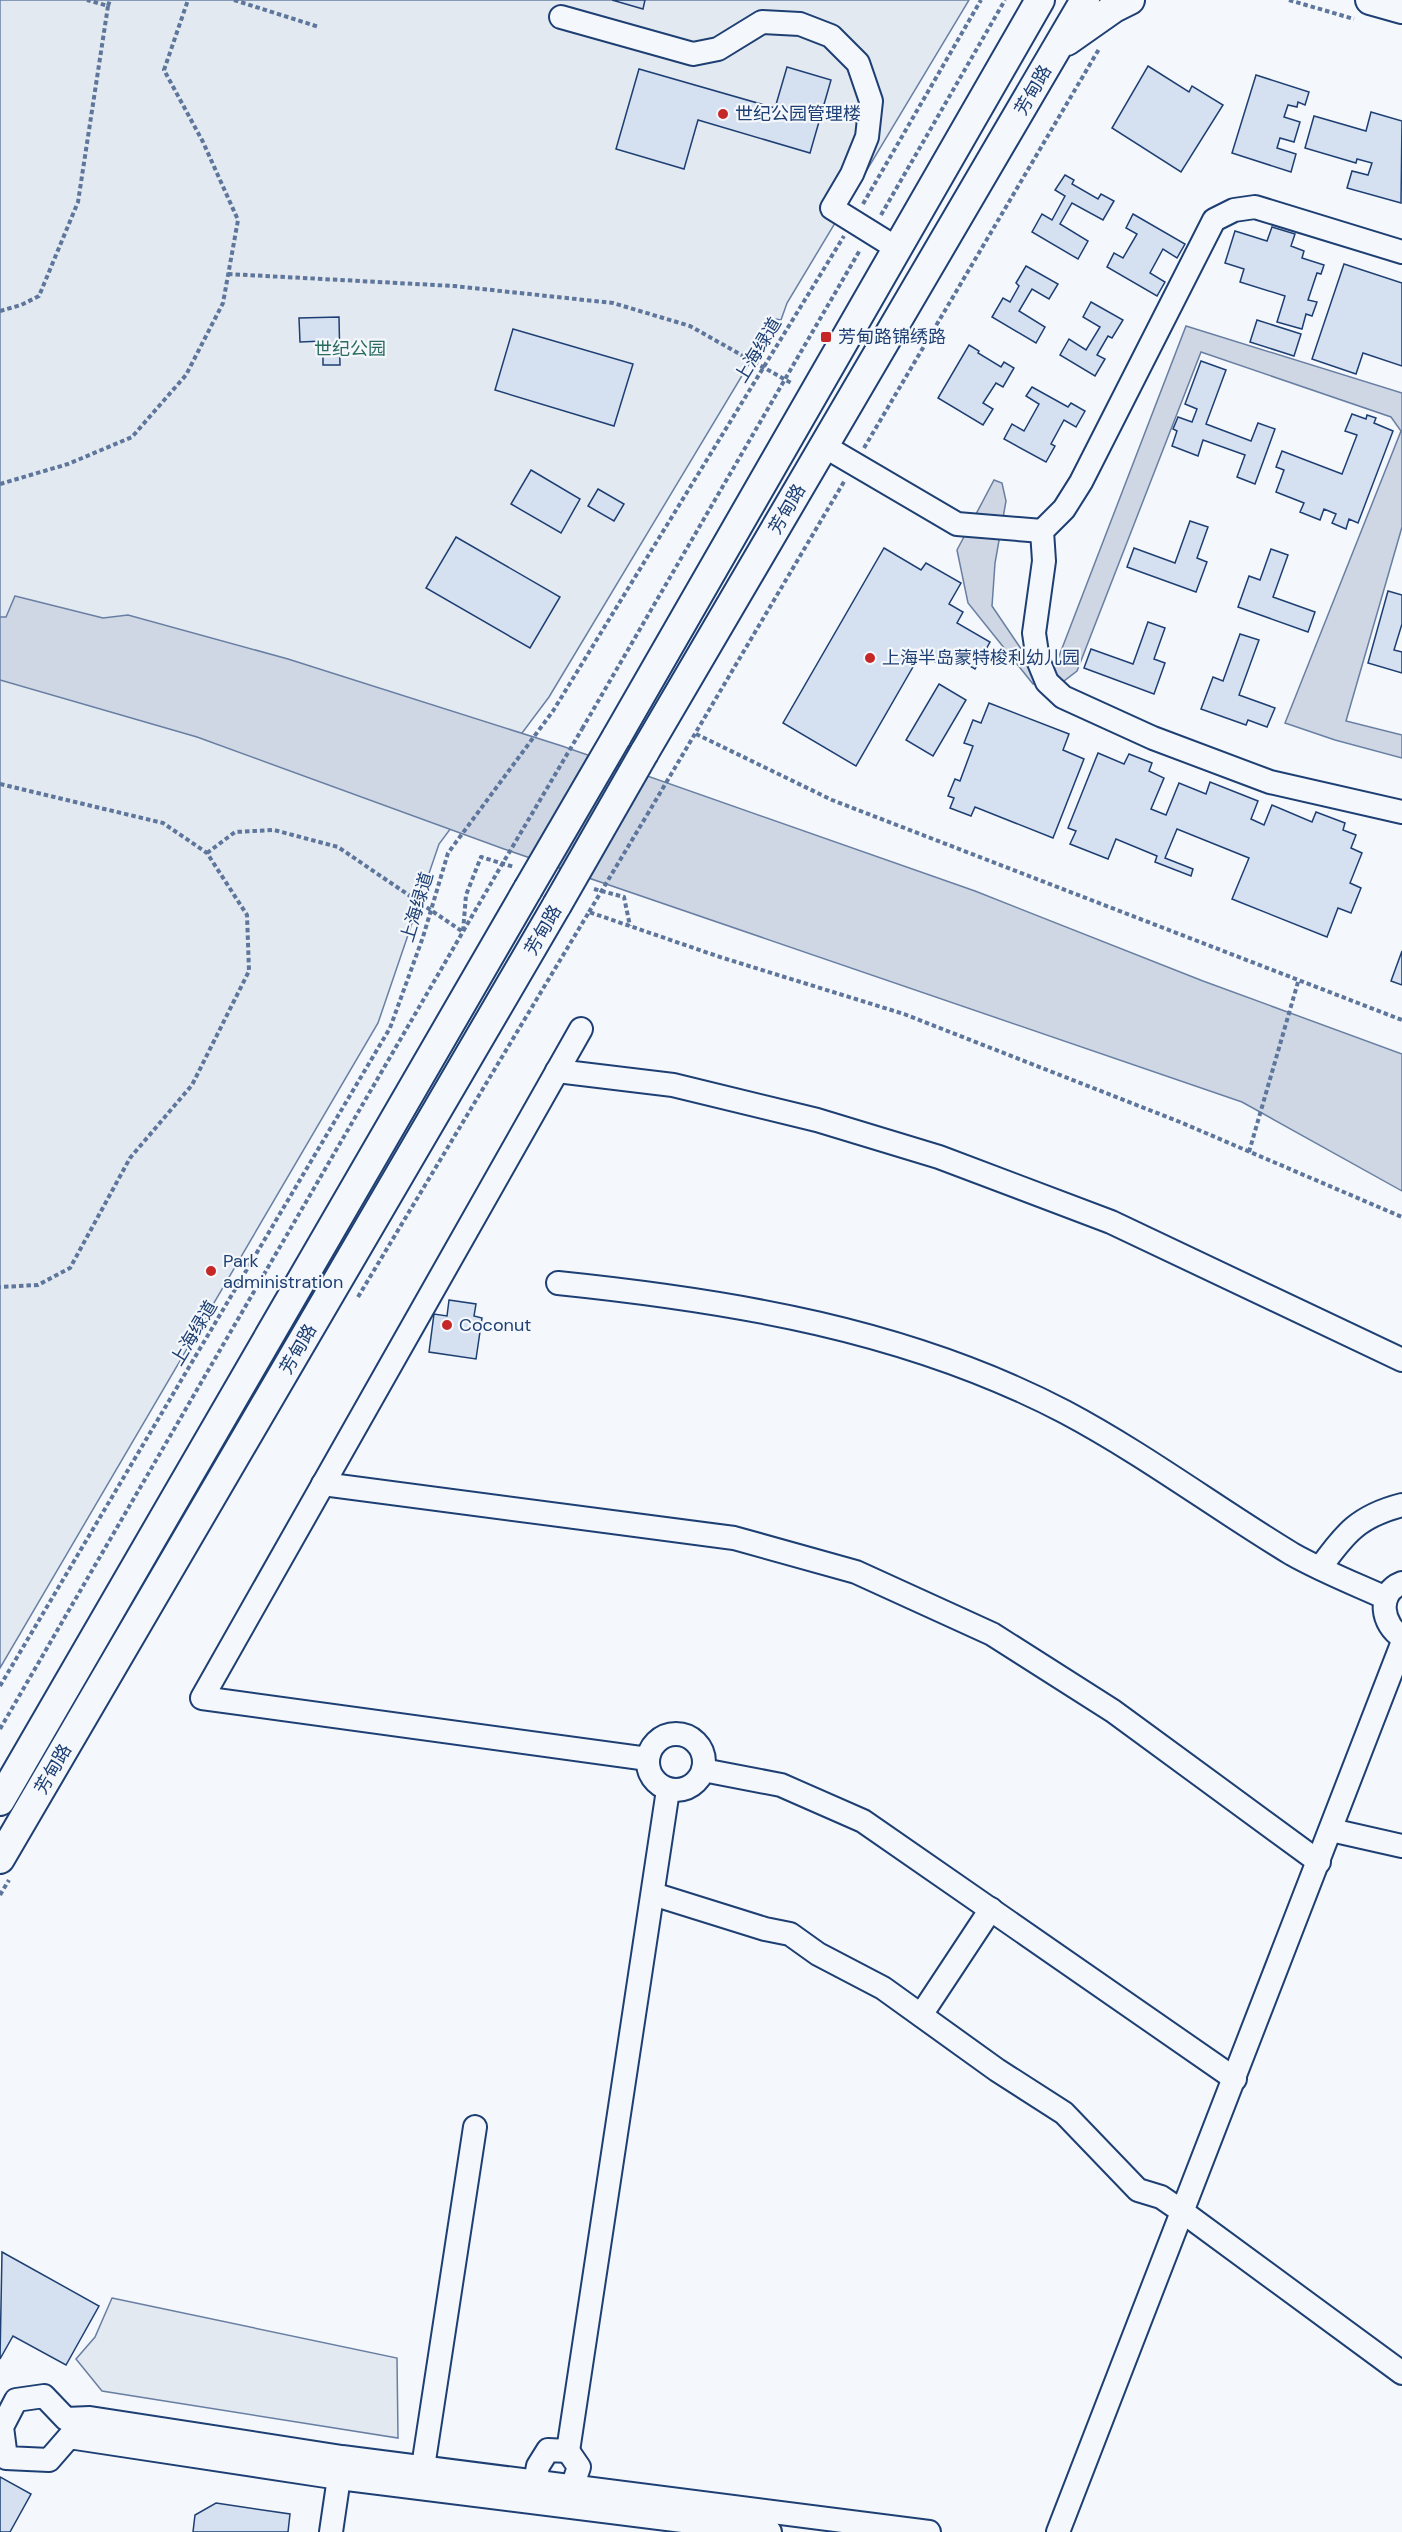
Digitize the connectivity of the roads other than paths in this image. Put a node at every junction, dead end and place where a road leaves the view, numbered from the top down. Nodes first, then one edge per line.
1 (1040, 0) edge
2 (1085, 0) edge
3 (1130, 0) edge
4 (1402, 9) edge
5 (1363, 10) edge
6 (561, 17) dead end
7 (1056, 50) junction
8 (898, 249) junction
9 (1402, 252) edge
10 (824, 446) junction
11 (1042, 531) junction
12 (1402, 812) edge
13 (581, 1029) dead end
14 (557, 1071) junction
15 (558, 1283) dead end
16 (1402, 1360) edge
17 (323, 1484) junction
18 (1402, 1505) edge
19 (1320, 1568) junction
20 (1394, 1591) edge
21 (1402, 1637) edge
22 (1402, 1644) edge
23 (648, 1759) junction
24 (703, 1770) junction
25 (668, 1790) junction
26 (0, 1801) edge
27 (1331, 1830) junction
28 (1402, 1846) edge
29 (0, 1859) edge
30 (1318, 1862) junction
31 (652, 1894) junction
32 (991, 1909) junction
33 (921, 2015) junction
34 (1234, 2079) junction
35 (475, 2127) dead end
36 (1183, 2212) junction
37 (1402, 2373) edge
38 (568, 2451) junction
39 (340, 2467) junction
40 (423, 2467) junction
41 (535, 2482) junction
42 (572, 2487) junction
43 (331, 2532) edge
44 (770, 2532) edge
45 (929, 2532) edge
46 (1058, 2532) edge

1 - 8 main road, 芳甸路
2 - 7 main road, 芳甸路
3 - 7 main road
4 - 5 main road
6 - 8 street
7 - 10 main road, 芳甸路
8 - 26 main road, 芳甸路, bridge
9 - 11 street
10 - 11 street
10 - 29 main road, 芳甸路, bridge
11 - 12 street
13 - 14 street
14 - 16 street
14 - 17 street
15 - 19 street
17 - 23 street
17 - 30 street
18 - 19 street
19 - 20 street
20 - 21 street
22 - 27 street
23 - 24 street
23 - 25 street
24 - 25 street
24 - 32 street
25 - 31 street
27 - 28 street
27 - 30 street
30 - 34 street
31 - 33 street
31 - 38 street
32 - 33 street
32 - 34 street
33 - 36 street
34 - 36 street
35 - 40 street
36 - 37 street
36 - 46 street
38 - 41 street
38 - 42 street
39 - 39 street
39 - 40 street
39 - 43 street
39 - 44 street
40 - 41 street
41 - 42 street
42 - 45 street

